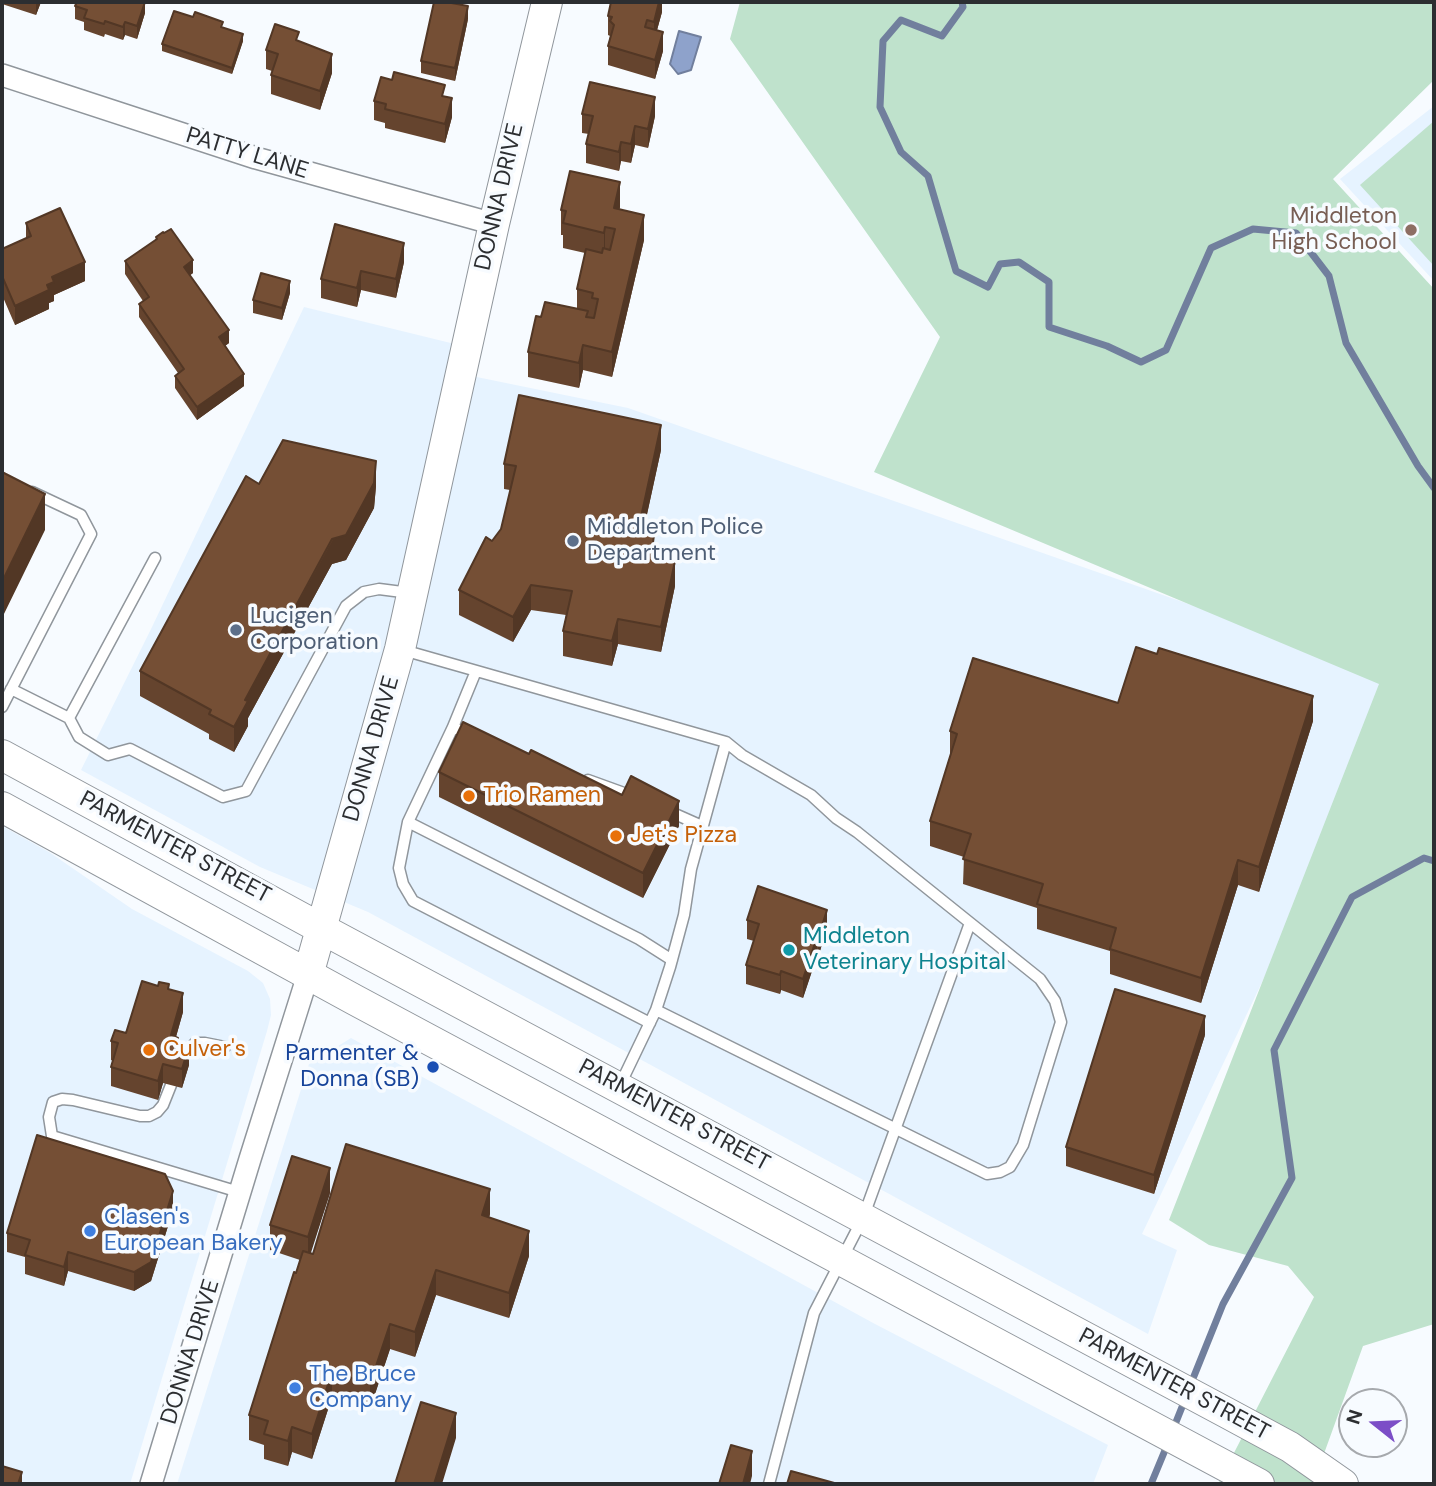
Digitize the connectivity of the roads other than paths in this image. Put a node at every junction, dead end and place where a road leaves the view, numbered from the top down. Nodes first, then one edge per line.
1 (547, 2) edge
2 (2, 75) edge
3 (494, 224) junction
4 (24, 489) edge
5 (155, 558) dead end
6 (412, 593) junction
7 (400, 649) junction
8 (476, 671) junction
9 (11, 689) junction
10 (2, 707) edge
11 (69, 718) junction
12 (453, 727) junction
13 (477, 739) edge
14 (726, 742) junction
15 (2, 755) edge
16 (577, 777) edge
17 (641, 800) edge
18 (653, 805) edge
19 (2, 807) edge
20 (408, 822) junction
21 (702, 826) junction
22 (970, 923) junction
23 (322, 929) junction
24 (672, 960) junction
25 (309, 975) junction
26 (656, 1010) junction
27 (650, 1023) junction
28 (225, 1047) dead end
29 (179, 1062) edge
30 (171, 1085) edge
31 (619, 1086) junction
32 (895, 1128) junction
33 (239, 1192) junction
34 (863, 1218) junction
35 (842, 1261) junction
36 (151, 1484) edge
37 (769, 1484) edge
38 (1259, 1484) edge
39 (1343, 1484) edge

1 - 3 street, DONNA DRIVE
2 - 3 street, PATTY LANE
3 - 6 street, DONNA DRIVE
4 - 9 lane
5 - 11 lane
6 - 7 street, DONNA DRIVE
6 - 11 lane
7 - 8 lane
7 - 23 street, DONNA DRIVE
8 - 12 lane
8 - 14 lane
9 - 10 lane
9 - 11 lane
12 - 13 lane
12 - 20 lane
14 - 21 lane
14 - 22 lane
15 - 23 street, PARMENTER STREET
16 - 17 lane
18 - 21 lane
19 - 25 street, PARMENTER STREET
20 - 24 lane
20 - 27 lane
21 - 24 lane
22 - 32 lane
22 - 32 lane
23 - 25 street, DONNA DRIVE
23 - 31 street, PARMENTER STREET
24 - 26 lane
25 - 33 street, DONNA DRIVE
25 - 35 street, PARMENTER STREET
26 - 27 lane
26 - 32 lane
27 - 31 lane
28 - 29 lane
30 - 33 lane
31 - 34 street, PARMENTER STREET
32 - 34 lane
33 - 36 street, DONNA DRIVE
34 - 35 lane
34 - 39 street, PARMENTER STREET
35 - 37 lane
35 - 38 street, PARMENTER STREET

